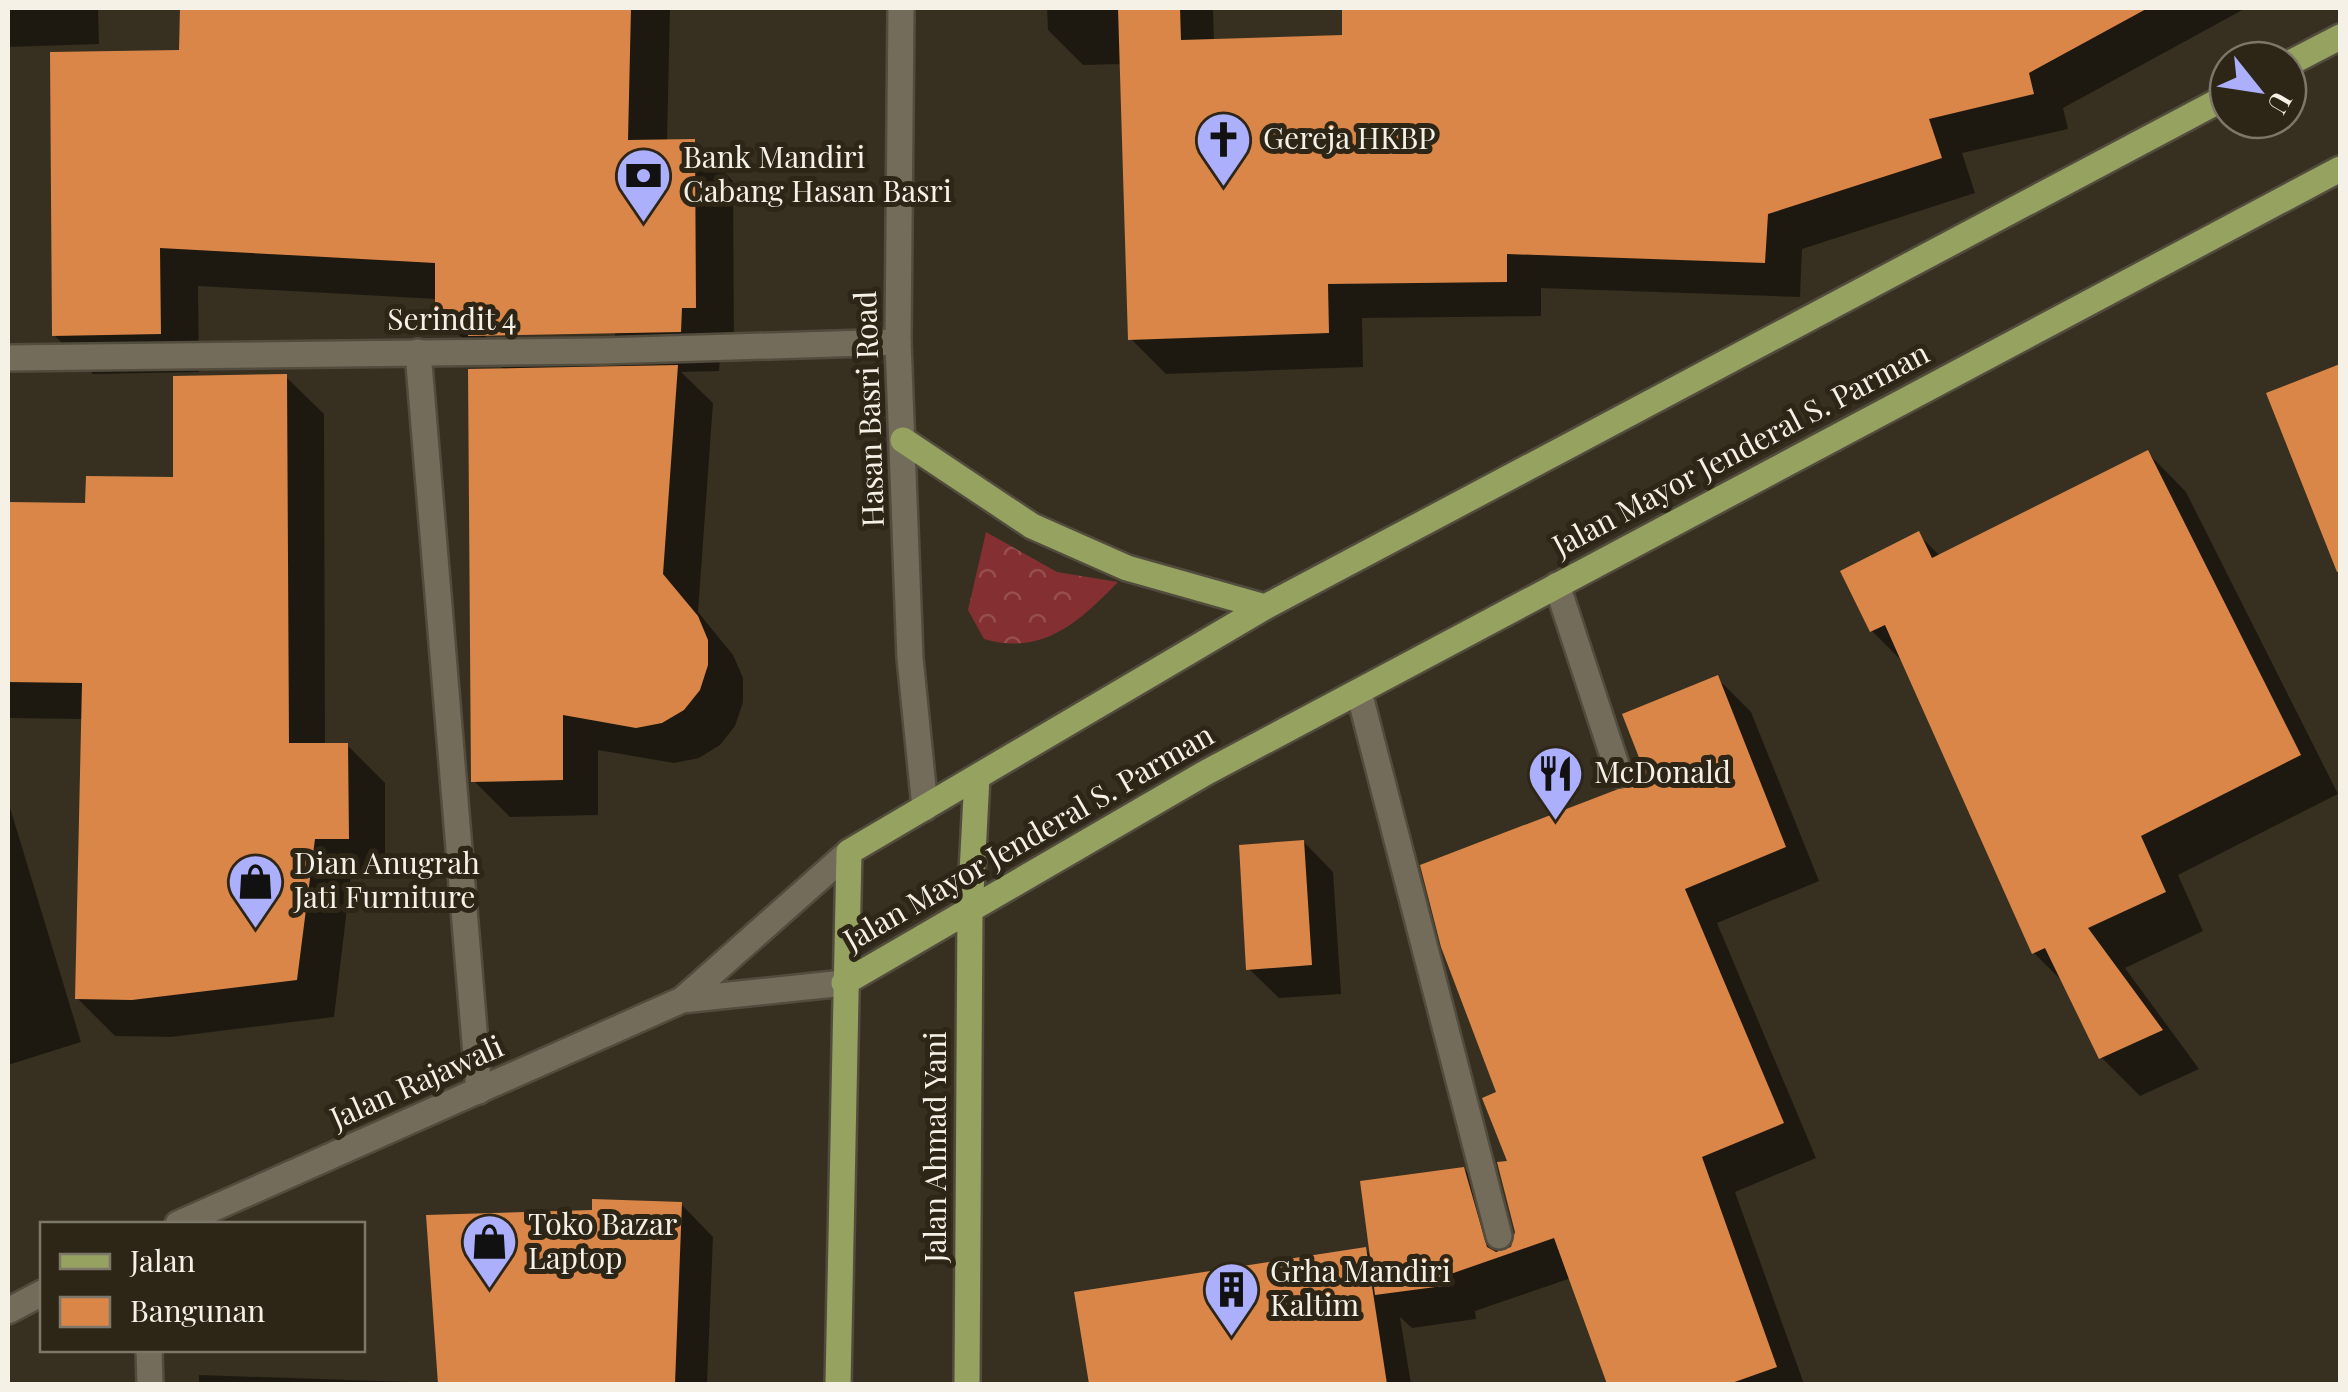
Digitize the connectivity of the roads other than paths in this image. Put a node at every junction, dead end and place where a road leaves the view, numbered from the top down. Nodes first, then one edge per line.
1 (902, 8) edge
2 (2340, 36) edge
3 (2308, 53) edge
4 (2208, 107) edge
5 (2340, 169) edge
6 (898, 342) junction
7 (418, 352) junction
8 (8, 358) edge
9 (902, 440) junction
10 (1557, 585) junction
11 (1265, 607) junction
12 (1359, 692) junction
13 (1619, 774) dead end
14 (977, 777) junction
15 (925, 808) junction
16 (850, 852) junction
17 (970, 910) junction
18 (844, 983) junction
19 (682, 1000) junction
20 (480, 1091) junction
21 (183, 1222) edge
22 (1499, 1236) dead end
23 (40, 1294) edge
24 (8, 1312) edge
25 (149, 1352) edge
26 (150, 1384) edge
27 (838, 1384) edge
28 (967, 1384) edge

1 - 6 street, Hasan Basri Road
2 - 3 main road
4 - 11 main road
5 - 10 main road, Jalan Mayor Jenderal S. Parman
6 - 7 street, Serindit 4
6 - 9 street, Hasan Basri Road
7 - 8 street, Serindit 4
7 - 20 street
9 - 11 main road
9 - 15 street, Hasan Basri Road
10 - 12 main road, Jalan Mayor Jenderal S. Parman
10 - 13 street
11 - 14 main road
12 - 17 main road, Jalan Mayor Jenderal S. Parman
12 - 22 street
14 - 15 main road
14 - 17 main road, Jalan Ahmad Yani
15 - 16 main road
16 - 18 main road
16 - 19 street
17 - 18 main road, Jalan Mayor Jenderal S. Parman
17 - 28 main road, Jalan Ahmad Yani
18 - 19 street, Jalan Mayor Jenderal S. Parman
18 - 27 main road
19 - 20 street, Jalan Rajawali
20 - 21 street, Jalan Rajawali
23 - 24 street
25 - 26 street

